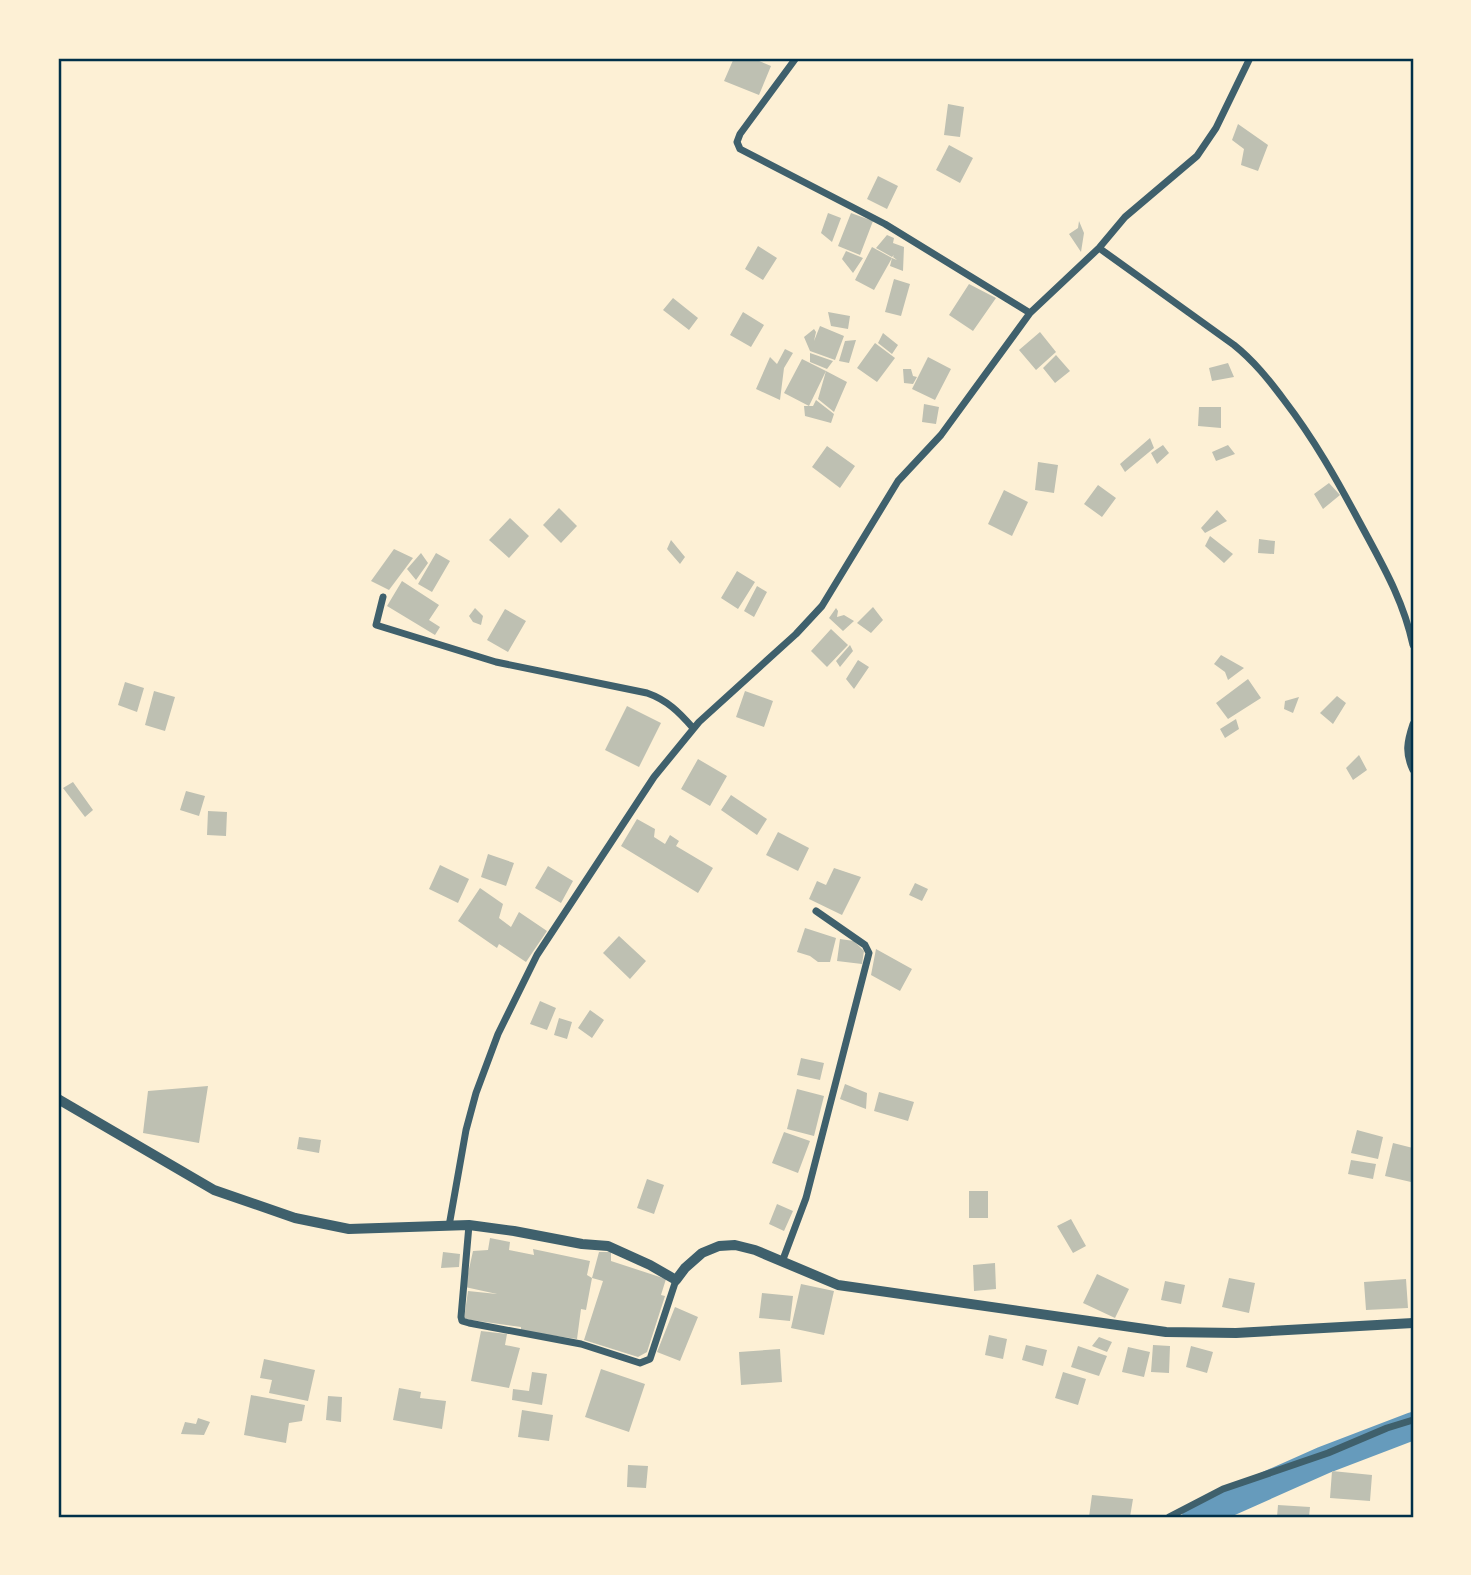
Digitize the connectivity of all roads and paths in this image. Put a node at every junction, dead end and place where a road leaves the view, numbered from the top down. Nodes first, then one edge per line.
1 (796, 58) edge
2 (1250, 58) edge
3 (1099, 248) junction
4 (1030, 313) junction
5 (383, 597) dead end
6 (1413, 645) edge
7 (1413, 724) edge
8 (694, 728) junction
9 (1413, 770) edge
10 (816, 911) dead end
11 (58, 1098) edge
12 (469, 1225) junction
13 (449, 1226) junction
14 (782, 1262) junction
15 (676, 1280) junction
16 (1413, 1324) edge
17 (1413, 1420) edge
18 (1169, 1517) edge

1 - 4 street
2 - 3 street
3 - 4 street
3 - 6 street
4 - 8 street
5 - 8 street
7 - 9 street
8 - 13 street
10 - 14 street
11 - 13 street
12 - 13 street
12 - 15 street
12 - 15 street
14 - 15 street
14 - 16 street
17 - 18 street

